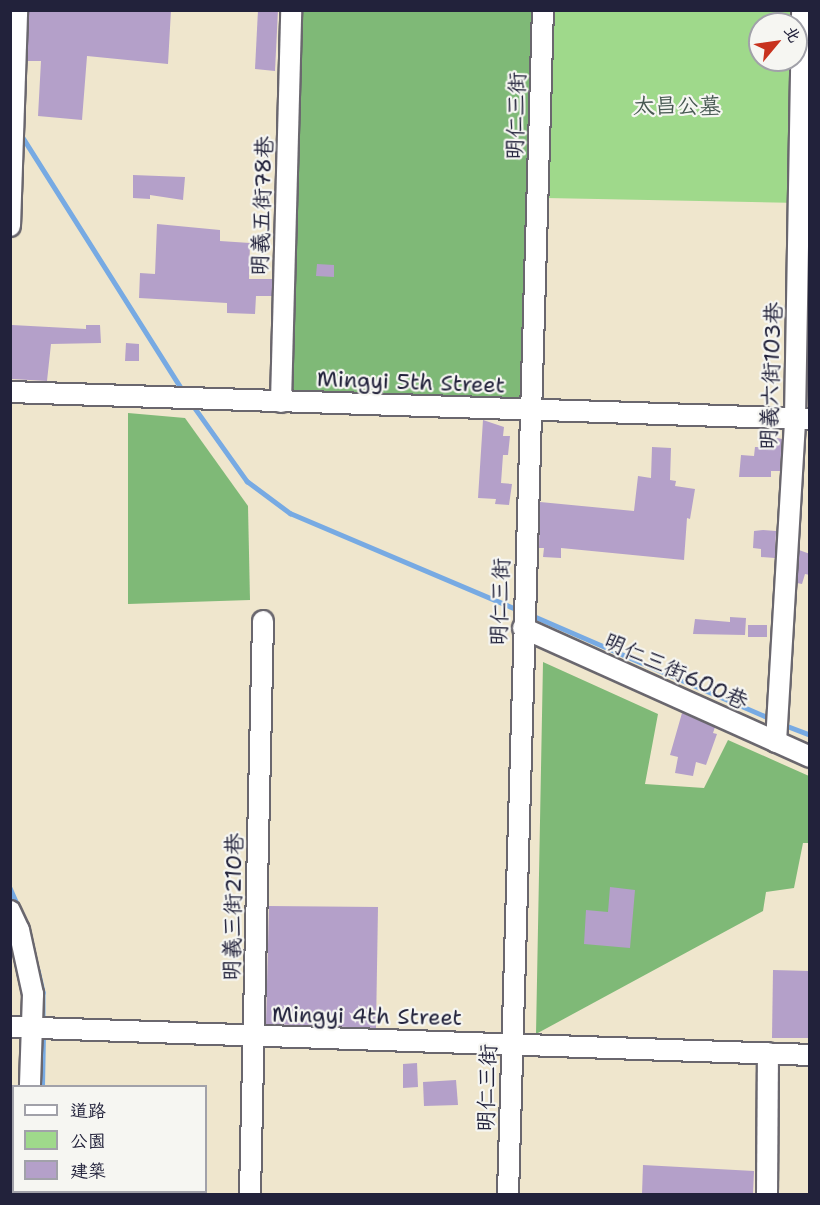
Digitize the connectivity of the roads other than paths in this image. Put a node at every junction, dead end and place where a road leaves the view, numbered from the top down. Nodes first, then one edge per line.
1 (17, 10) edge
2 (291, 10) edge
3 (543, 10) edge
4 (802, 10) edge
5 (10, 226) edge
6 (10, 392) edge
7 (281, 402) junction
8 (530, 410) junction
9 (802, 418) edge
10 (523, 617) junction
11 (263, 621) dead end
12 (776, 742) junction
13 (810, 757) edge
14 (10, 911) edge
15 (20, 1028) edge
16 (255, 1037) junction
17 (512, 1044) junction
18 (768, 1053) junction
19 (810, 1054) edge
20 (30, 1085) edge
21 (250, 1194) edge
22 (508, 1194) edge
23 (767, 1194) edge

1 - 5 street
2 - 7 street, 明義五街78巷
3 - 8 street, 明仁三街
4 - 9 street, 明義六街103巷
6 - 7 street, Mingyi 5th Street
7 - 8 street, Mingyi 5th Street
8 - 9 street, Mingyi 5th Street
8 - 10 street, 明仁三街
9 - 12 street, 明義六街103巷
10 - 12 street, 明仁三街600巷
10 - 17 street, 明仁三街
11 - 16 street, 明義三街210巷
12 - 13 street, 明仁三街600巷
14 - 15 street
15 - 16 street, Mingyi 4th Street
15 - 20 street
16 - 17 street, Mingyi 4th Street
16 - 21 street, 明義三街210巷
17 - 18 street, Mingyi 4th Street
17 - 22 street, 明仁三街
18 - 19 street, Mingyi 4th Street
18 - 23 street

